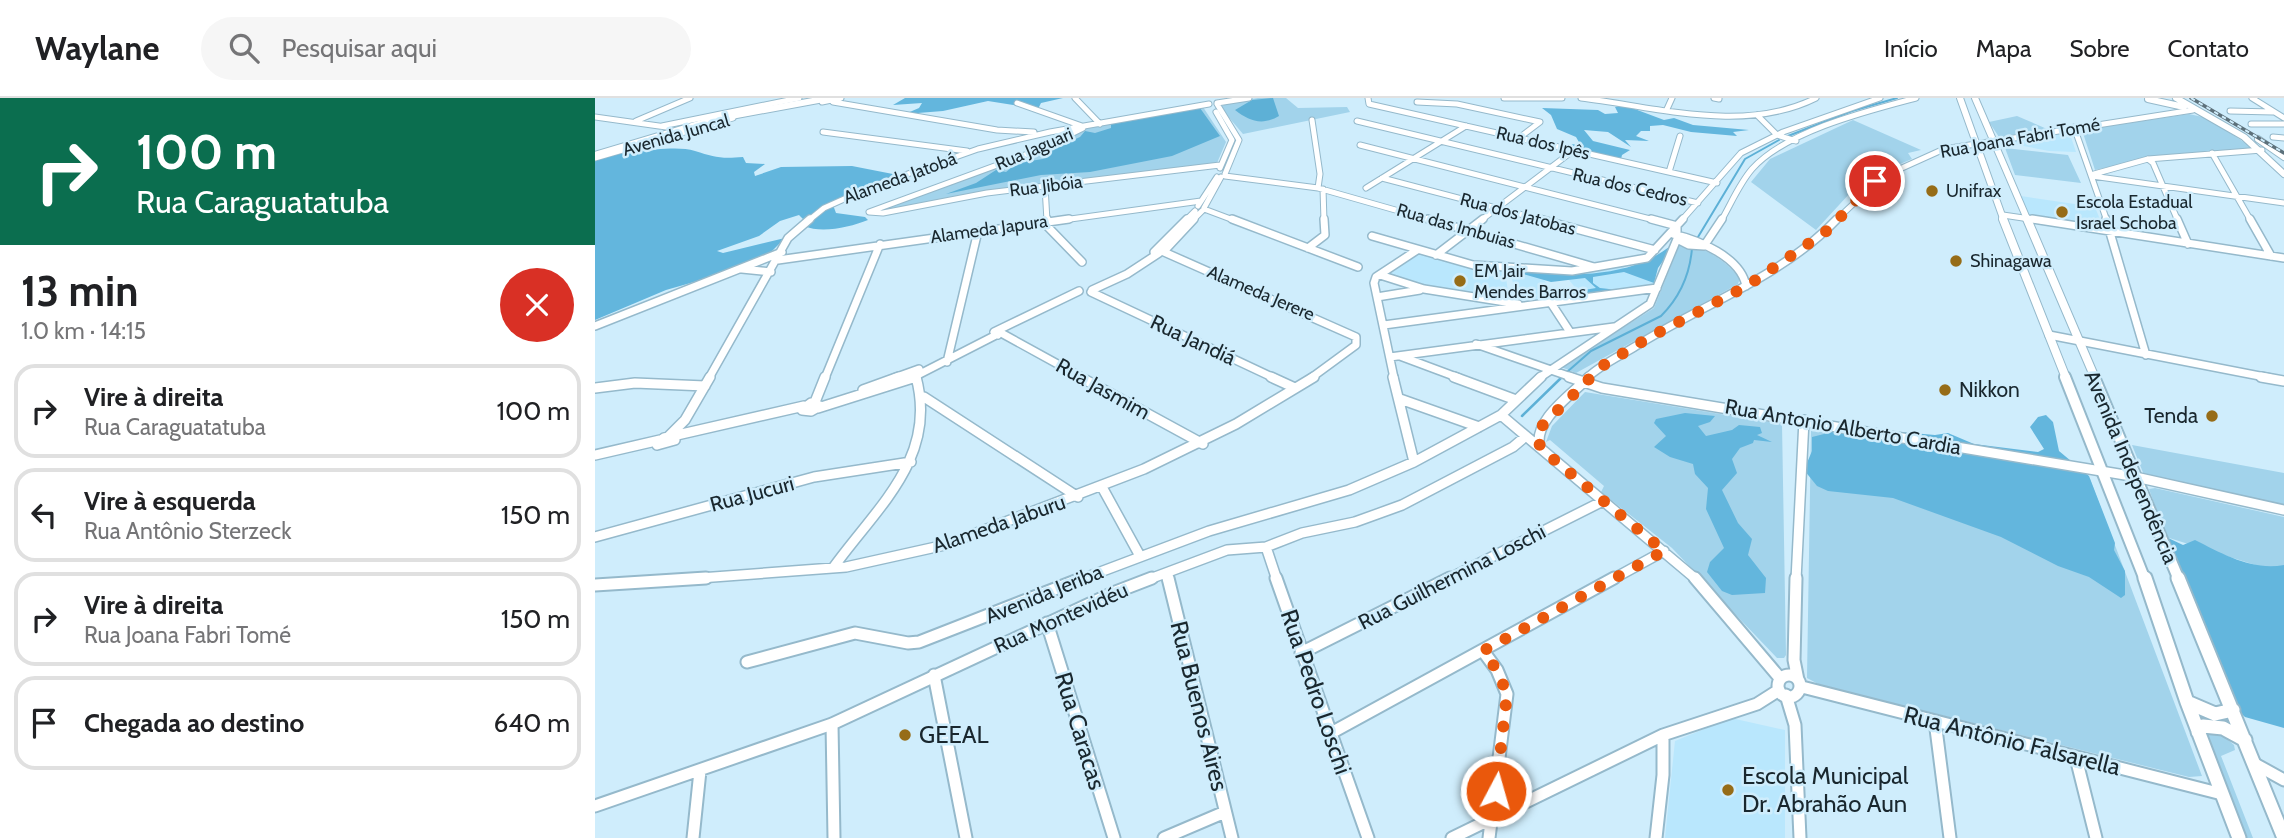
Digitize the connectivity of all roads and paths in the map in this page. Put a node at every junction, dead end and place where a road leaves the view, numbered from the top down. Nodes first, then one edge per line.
1 (690, 98) edge
2 (799, 98) edge
3 (820, 98) edge
4 (841, 98) edge
5 (1075, 98) edge
6 (1249, 98) edge
7 (1504, 98) edge
8 (1562, 98) edge
9 (1581, 98) edge
10 (1672, 98) edge
11 (1815, 98) edge
12 (1864, 98) edge
13 (1880, 98) edge
14 (1916, 98) edge
15 (1960, 98) edge
16 (1975, 98) edge
17 (2146, 98) edge
18 (2252, 98) edge
19 (829, 99) edge
20 (1368, 101) edge
21 (1870, 101) junction
22 (1212, 102) edge
23 (1417, 102) dead end
24 (1017, 103) dead end
25 (2176, 103) edge
26 (1963, 107) junction
27 (1667, 109) junction
28 (2193, 110) junction
29 (2229, 111) dead end
30 (2202, 112) junction
31 (2273, 112) junction
32 (1757, 115) junction
33 (1982, 116) junction
34 (2283, 116) edge
35 (595, 117) edge
36 (2210, 117) junction
37 (1313, 120) dead end
38 (1357, 121) dead end
39 (634, 122) junction
40 (1100, 124) junction
41 (2251, 124) dead end
42 (2284, 124) edge
43 (662, 126) junction
44 (1084, 126) junction
45 (1466, 126) junction
46 (2074, 127) junction
47 (673, 128) junction
48 (2231, 129) junction
49 (997, 130) junction
50 (823, 132) dead end
51 (1049, 132) junction
52 (1777, 135) junction
53 (1680, 136) dead end
54 (1990, 136) junction
55 (1519, 138) junction
56 (1973, 138) junction
57 (2273, 138) dead end
58 (2284, 138) edge
59 (1440, 141) junction
60 (1796, 141) junction
61 (1360, 145) dead end
62 (1574, 150) junction
63 (2262, 150) junction
64 (975, 151) junction
65 (2212, 153) junction
66 (595, 155) edge
67 (2284, 158) edge
68 (1412, 159) junction
69 (2148, 159) junction
70 (1220, 165) junction
71 (1552, 168) junction
72 (1669, 172) junction
73 (2284, 174) edge
74 (2092, 175) junction
75 (1221, 176) junction
76 (1382, 177) junction
77 (1988, 179) junction
78 (2009, 182) junction
79 (1717, 183) junction
80 (1045, 186) junction
81 (2163, 186) junction
82 (1527, 187) junction
83 (1320, 188) junction
84 (1366, 188) dead end
85 (2237, 197) junction
86 (1698, 203) junction
87 (2284, 203) edge
88 (1200, 208) junction
89 (1499, 208) junction
90 (874, 214) joint
91 (2004, 215) junction
92 (2026, 218) junction
93 (1046, 221) junction
94 (978, 231) junction
95 (1469, 231) junction
96 (2110, 231) junction
97 (1676, 234) junction
98 (1372, 236) dead end
99 (880, 244) junction
100 (2188, 244) junction
101 (1704, 246) junction
102 (1308, 248) junction
103 (1417, 250) junction
104 (1655, 250) junction
105 (1161, 251) junction
106 (782, 252) junction
107 (1436, 255) junction
108 (2271, 256) junction
109 (2284, 258) edge
110 (778, 260) junction
111 (1082, 262) dead end
112 (1358, 267) dead end
113 (1599, 268) junction
114 (736, 269) junction
115 (1742, 271) junction
116 (771, 272) junction
117 (1380, 275) junction
118 (1763, 275) junction
119 (1747, 286) junction
120 (1657, 288) junction
121 (1424, 289) junction
122 (1087, 291) junction
123 (1377, 297) junction
124 (1491, 299) junction
125 (1551, 303) junction
126 (1529, 305) junction
127 (1495, 310) junction
128 (1384, 325) junction
129 (595, 326) edge
130 (1619, 326) junction
131 (1582, 330) junction
132 (1570, 332) junction
133 (1000, 333) junction
134 (2049, 335) junction
135 (1356, 337) joint
136 (1597, 338) junction
137 (2077, 341) junction
138 (1476, 344) junction
139 (2145, 355) junction
140 (1394, 356) junction
141 (947, 358) junction
142 (1551, 371) junction
143 (916, 374) junction
144 (1591, 374) junction
145 (1573, 380) joint
146 (2284, 381) edge
147 (1583, 383) junction
148 (705, 386) junction
149 (595, 388) edge
150 (1295, 388) junction
151 (1612, 390) junction
152 (924, 397) junction
153 (1400, 399) junction
154 (1516, 400) junction
155 (817, 404) junction
156 (804, 409) joint
157 (1501, 415) junction
158 (1804, 420) junction
159 (1479, 427) junction
160 (1526, 436) junction
161 (672, 438) junction
162 (659, 443) junction
163 (1203, 444) junction
164 (1540, 448) junction
165 (595, 454) edge
166 (595, 460) edge
167 (911, 462) junction
168 (1414, 462) junction
169 (2103, 472) junction
170 (2137, 477) junction
171 (1102, 487) junction
172 (1078, 497) junction
173 (1603, 501) junction
174 (2284, 510) edge
175 (595, 537) edge
176 (1266, 547) junction
177 (1664, 551) junction
178 (1140, 556) junction
179 (833, 568) junction
180 (1167, 575) junction
181 (595, 585) edge
182 (1047, 624) junction
183 (1483, 651) junction
184 (1301, 653) junction
185 (1794, 660) junction
186 (747, 662) dead end
187 (934, 674) junction
188 (1781, 685) junction
189 (1800, 687) junction
190 (2187, 702) junction
191 (2234, 710) junction
192 (1794, 715) junction
193 (1935, 721) junction
194 (832, 724) junction
195 (2198, 732) junction
196 (1331, 733) junction
197 (1663, 735) junction
198 (2245, 740) junction
199 (2076, 758) junction
200 (2255, 764) junction
201 (700, 771) junction
202 (2284, 780) edge
203 (2222, 794) junction
204 (595, 806) edge
205 (1225, 812) junction
206 (1493, 819) junction
207 (693, 838) edge
208 (834, 838) edge
209 (966, 838) edge
210 (1114, 838) edge
211 (1164, 838) edge
212 (1232, 838) edge
213 (1368, 838) edge
214 (1452, 838) edge
215 (1489, 838) edge
216 (1656, 838) edge
217 (1800, 838) edge
218 (1950, 838) edge
219 (2096, 838) edge
220 (2239, 838) edge
221 (2284, 838) edge

1 - 39 street
2 - 43 street
3 - 47 main road
4 - 19 street
5 - 40 street
6 - 22 street, Alameda Jatobá
7 - 8 street
9 - 27 street
10 - 27 street
11 - 32 street
12 - 21 street
13 - 21 street
14 - 60 street
15 - 26 main road, Avenida Independência
16 - 33 main road, Avenida Independência
17 - 25 main road
18 - 31 street
19 - 49 street
19 - 66 main road
20 - 45 street, Rua dos Ipês
21 - 52 street
22 - 40 street, Alameda Jatobá
22 - 70 street
22 - 75 street
23 - 55 street
24 - 44 street
25 - 28 main road
25 - 30 main road
25 - 36 main road
25 - 46 street, Rua Joana Fabri Tomé
26 - 33 main road
26 - 56 main road, Avenida Independência
27 - 32 street
28 - 30 main road
28 - 36 main road
29 - 31 street
30 - 36 main road
31 - 34 street
32 - 52 street
33 - 54 main road, Avenida Independência
35 - 39 street
36 - 48 main road
37 - 83 street
38 - 59 street, Rua dos Cedros
39 - 43 street
40 - 44 street, Alameda Jatobá
41 - 42 street
43 - 47 street
44 - 51 street, Alameda Jatobá
44 - 90 street, Rua Jaguari
45 - 55 street, Rua dos Ipês
45 - 59 street
46 - 54 street, Rua Joana Fabri Tomé
46 - 74 street
47 - 66 main road
48 - 63 main road
48 - 67 main road
49 - 51 street
49 - 64 street
50 - 64 street
51 - 64 street, Alameda Jatobá
52 - 60 street
52 - 79 street
53 - 72 street
54 - 56 street, Rua Joana Fabri Tomé
54 - 56 main road
54 - 78 main road, Avenida Independência
55 - 62 street, Rua dos Ipês
56 - 77 main road, Avenida Independência
56 - 118 street, Rua Joana Fabri Tomé
57 - 58 street
59 - 68 street
59 - 71 street, Rua dos Cedros
60 - 101 street
61 - 68 street
62 - 71 street
62 - 72 street, Rua dos Ipês
63 - 65 street
63 - 73 main road
64 - 106 street, Alameda Jatobá
65 - 69 street
65 - 85 street
68 - 76 street
68 - 82 street
69 - 74 street
69 - 81 street
70 - 75 street
70 - 80 street, Rua Jibóia
71 - 82 street
71 - 86 street, Rua dos Cedros
72 - 79 street, Rua dos Ipês
74 - 81 street
74 - 96 street
75 - 83 street, Rua das Imbuias
75 - 88 street
76 - 84 street
76 - 89 street, Rua dos Jatobas
77 - 78 main road
77 - 91 main road, Avenida Independência
78 - 92 main road, Avenida Independência
79 - 86 street
80 - 90 street, Rua Jibóia
80 - 93 street
81 - 85 street
81 - 100 street
82 - 89 street
82 - 97 street
83 - 95 street, Rua das Imbuias
83 - 102 street
85 - 87 street
85 - 108 street
86 - 97 street
88 - 93 street, Alameda Japura
88 - 102 street
88 - 105 street
89 - 95 street
89 - 104 street, Rua dos Jatobas
91 - 92 street
91 - 134 main road, Avenida Independência
92 - 96 street
92 - 137 main road, Avenida Independência
93 - 94 street, Alameda Japura
93 - 111 street
94 - 99 street, Alameda Japura
94 - 141 street
95 - 107 street
95 - 113 street, Rua das Imbuias
96 - 100 street
96 - 139 street
97 - 101 street
97 - 104 street
97 - 120 street, Avenida Jeriba
98 - 103 street
99 - 110 street, Alameda Japura
99 - 155 street
100 - 108 street
101 - 115 street
102 - 112 street
103 - 107 street
103 - 117 street
104 - 113 street
105 - 122 street
105 - 135 street, Alameda Jerere
106 - 110 street, Alameda Jatobá
106 - 114 street
107 - 113 street
108 - 109 street
110 - 116 street, Alameda Jatobá
114 - 116 street
114 - 129 street
115 - 118 street
115 - 119 street
116 - 148 street, Alameda Jatobá
117 - 121 street
117 - 123 street
118 - 119 street, Rua Joana Fabri Tomé
119 - 144 street, Rua Joana Fabri Tomé
120 - 125 street
120 - 130 street, Avenida Jeriba
121 - 123 street
121 - 124 street
122 - 133 street
122 - 150 street, Rua Jandiá
123 - 128 street
124 - 126 street
124 - 127 street
125 - 126 street
125 - 132 street
126 - 127 street
127 - 128 street
128 - 140 street
130 - 131 street
130 - 136 street, Avenida Jeriba
131 - 132 street
131 - 136 street
132 - 138 street
133 - 141 street
133 - 163 street, Rua Jasmim
134 - 137 street
134 - 169 main road, Avenida Independência
135 - 150 street, Alameda Jaburu
136 - 142 street, Avenida Jeriba
137 - 139 street
137 - 170 main road, Avenida Independência
138 - 140 street
138 - 142 street
139 - 146 street
140 - 153 street
140 - 154 street
141 - 143 street
142 - 145 street
142 - 154 street, Avenida Jeriba
143 - 152 street
143 - 155 street
144 - 147 street, Rua Joana Fabri Tomé
144 - 151 street
145 - 147 street, Rua Antonio Alberto Cardia
147 - 151 street, Rua Antonio Alberto Cardia
147 - 164 street, Rua Joana Fabri Tomé
148 - 149 street
148 - 161 street, Alameda Jatobá
150 - 163 street, Alameda Jaburu
151 - 158 street, Rua Antonio Alberto Cardia
152 - 167 street
152 - 172 street
153 - 159 street
153 - 168 street
154 - 157 street, Avenida Jeriba
155 - 156 street
156 - 161 street
157 - 159 street, Avenida Jeriba
157 - 160 street
158 - 169 street, Rua Antonio Alberto Cardia
158 - 185 street
159 - 168 street, Avenida Jeriba
160 - 164 street
160 - 176 street, Rua Montevidéu
161 - 162 street
162 - 165 street
162 - 166 street
163 - 171 street, Alameda Jaburu
164 - 173 street
167 - 175 street, Rua Jucuri
167 - 179 street
168 - 178 street, Avenida Jeriba
169 - 170 street, Rua Antonio Alberto Cardia
169 - 190 main road, Avenida Independência
170 - 174 street, Rua Antonio Alberto Cardia
170 - 191 main road, Avenida Independência
171 - 172 street, Alameda Jaburu
171 - 178 street
172 - 179 street, Alameda Jaburu
173 - 177 street
173 - 184 street, Rua Guilhermina Loschi
176 - 180 street, Rua Montevidéu
176 - 184 street, Rua Pedro Loschi
177 - 183 street
177 - 188 street
178 - 186 street, Avenida Jeriba
179 - 181 street, Alameda Jaburu
180 - 182 street, Rua Montevidéu
180 - 205 street, Rua Buenos Aires
182 - 187 street, Rua Montevidéu
182 - 210 street, Rua Caracas
183 - 196 street
183 - 206 street
184 - 196 street, Rua Pedro Loschi
185 - 188 street
185 - 189 street
187 - 194 street, Rua Montevidéu
187 - 209 street
188 - 189 street
188 - 189 street, Rua Antônio Falsarella
188 - 192 street
188 - 197 street
189 - 192 street
189 - 193 street, Rua Antônio Falsarella
190 - 191 main road
190 - 195 main road, Avenida Independência
191 - 198 main road, Avenida Independência
192 - 217 street
193 - 199 street, Rua Antônio Falsarella
193 - 218 street
194 - 201 street, Rua Montevidéu
194 - 208 street
195 - 198 main road
195 - 203 main road, Avenida Independência
196 - 213 street, Rua Pedro Loschi
197 - 206 street
197 - 216 street
198 - 200 main road, Avenida Independência
199 - 203 street, Rua Antônio Falsarella
199 - 219 street
200 - 202 street
200 - 221 main road, Avenida Independência
201 - 204 street, Rua Montevidéu
201 - 207 street
203 - 220 main road, Avenida Independência
205 - 211 street
205 - 212 street, Rua Buenos Aires
206 - 214 street
206 - 215 street

